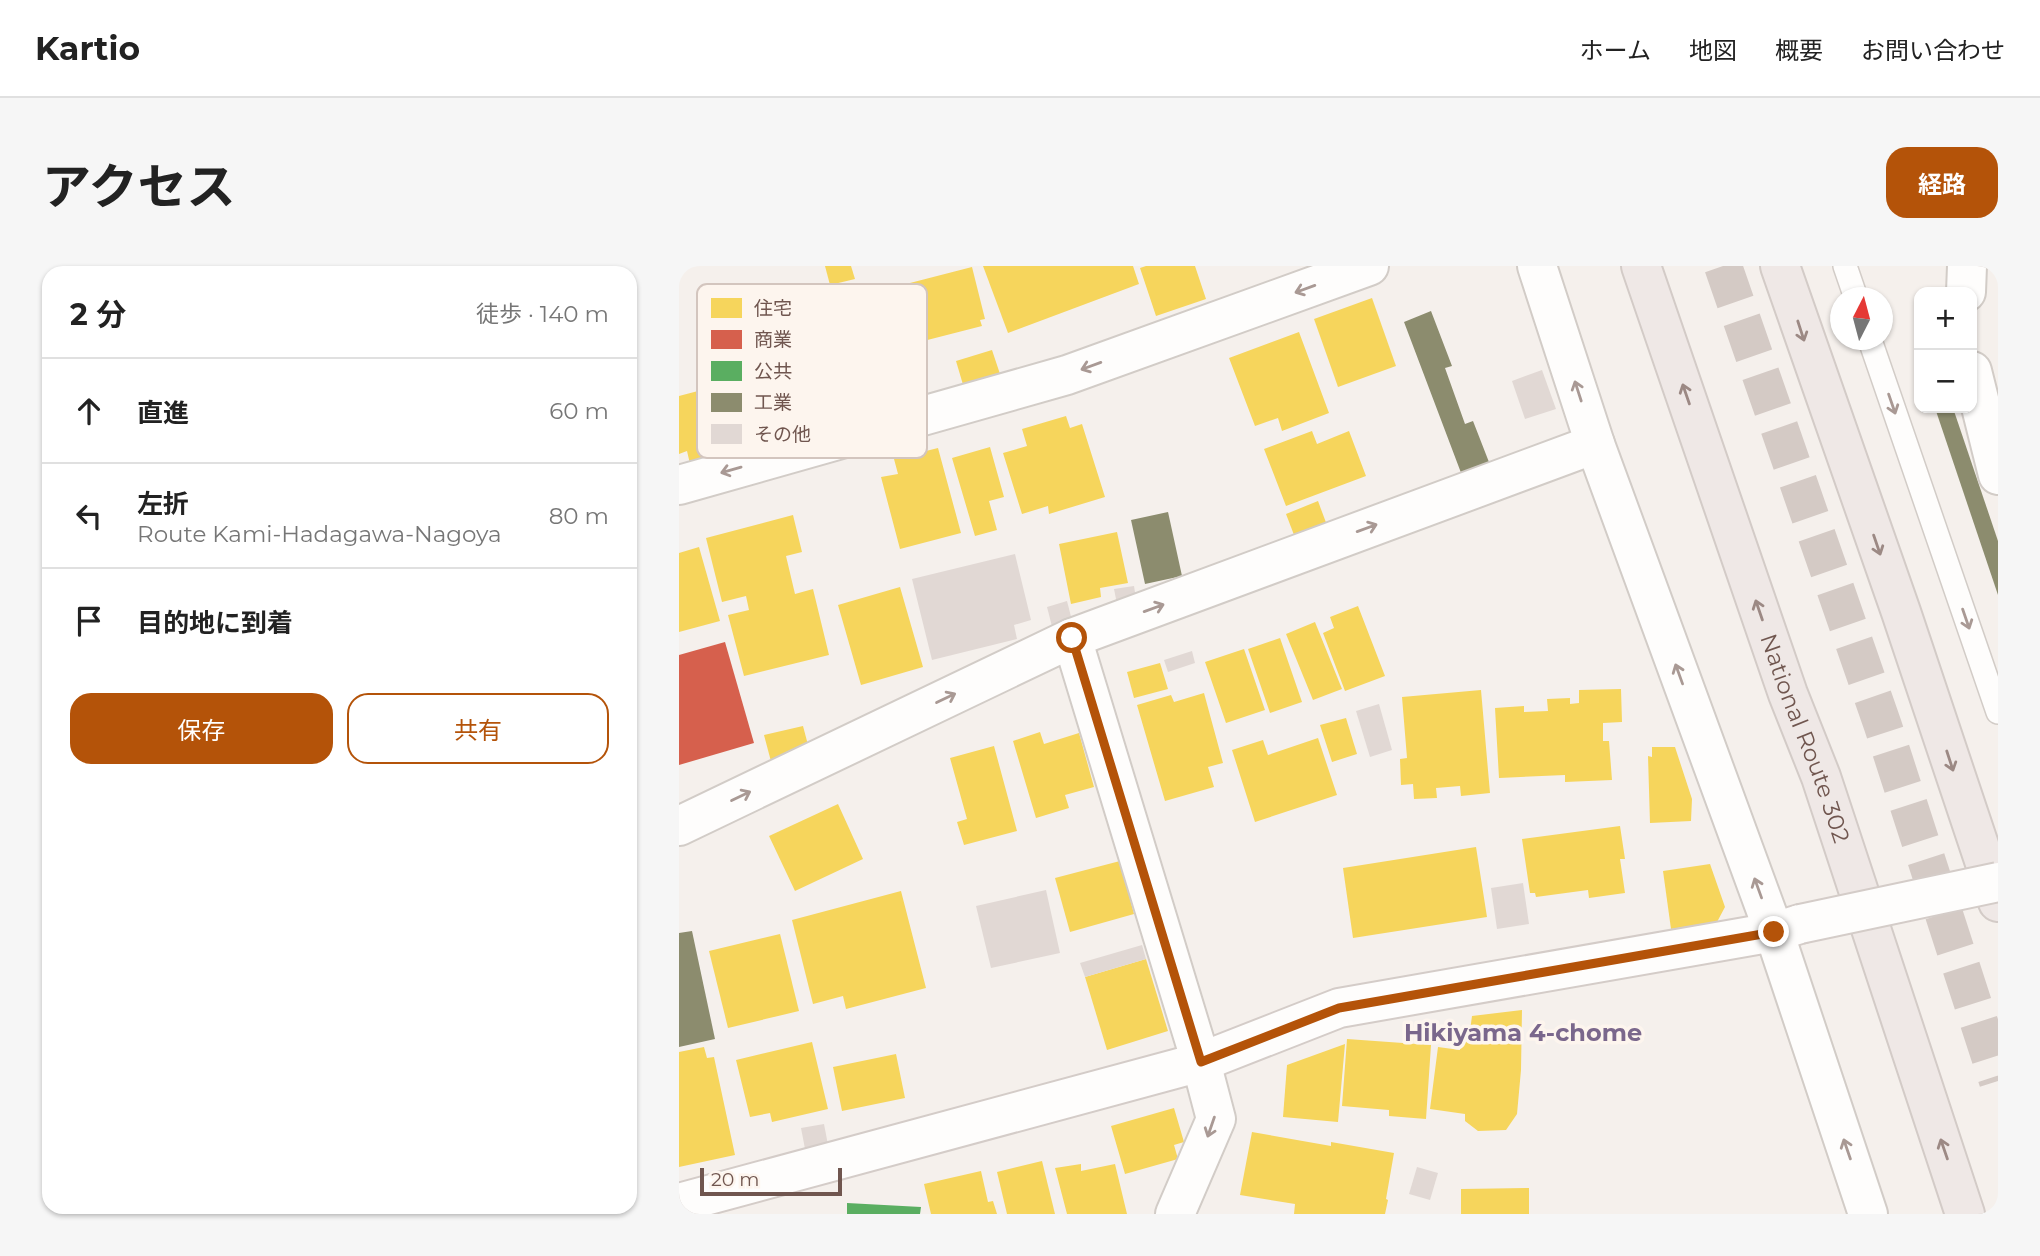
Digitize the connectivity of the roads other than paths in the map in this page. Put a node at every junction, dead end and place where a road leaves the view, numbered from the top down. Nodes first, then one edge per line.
1 (1369, 266) edge
2 (1537, 266) edge
3 (1641, 266) edge
4 (1780, 266) edge
5 (1845, 266) edge
6 (1968, 266) edge
7 (1852, 287) edge
8 (1966, 287) edge
9 (1873, 350) edge
10 (1977, 391) edge
11 (927, 415) edge
12 (1595, 444) junction
13 (774, 458) edge
14 (1998, 475) edge
15 (679, 485) edge
16 (1072, 638) junction
17 (1998, 712) edge
18 (679, 826) edge
19 (1998, 882) edge
20 (1998, 902) edge
21 (1787, 928) junction
22 (1201, 1062) junction
23 (679, 1203) edge
24 (1175, 1214) edge
25 (1868, 1214) edge
26 (1965, 1214) edge

1 -> 11 street
12 -> 2 street
26 -> 3 highway, National Route 302
4 -> 20 highway
5 - 7 lane
6 - 8 street
9 -> 17 lane
10 - 14 street
16 -> 12 street
21 -> 12 street
13 -> 15 street
18 -> 16 street
16 - 22 street
19 - 21 street, bridge
21 - 22 street
25 -> 21 street
22 - 23 street
22 -> 24 street

